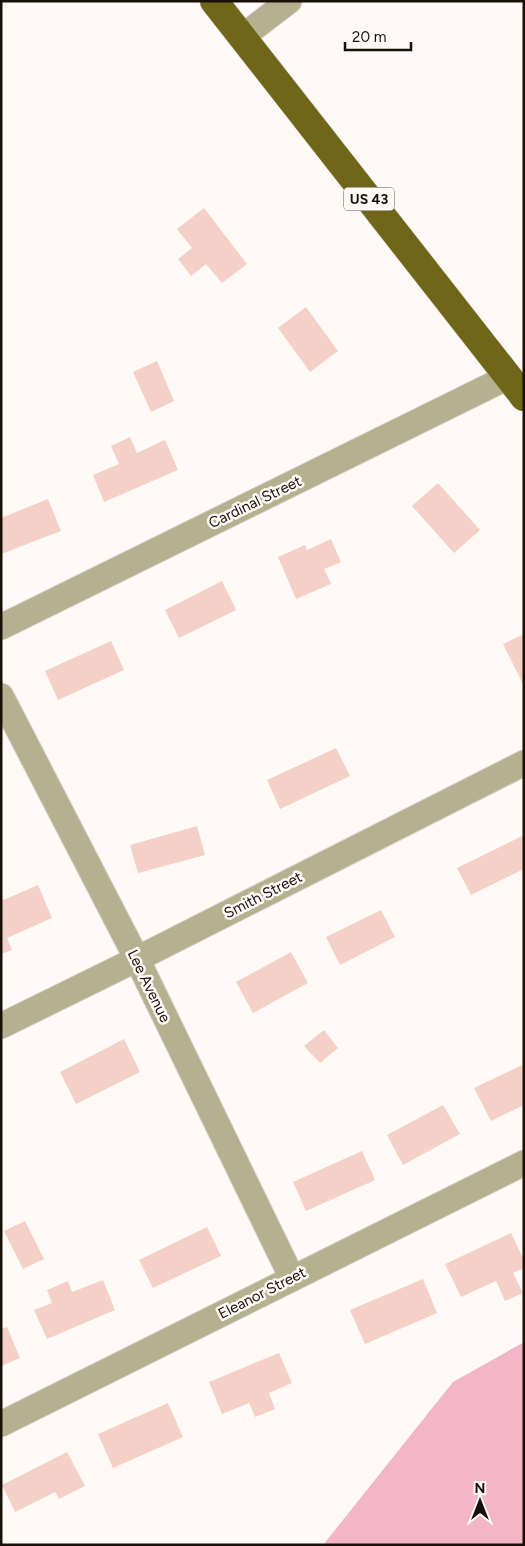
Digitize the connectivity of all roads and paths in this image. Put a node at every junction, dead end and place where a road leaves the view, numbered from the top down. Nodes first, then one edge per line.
1 (289, 1) edge
2 (219, 3) edge
3 (242, 37) junction
4 (516, 387) edge
5 (1, 627) edge
6 (1, 696) edge
7 (524, 763) edge
8 (137, 959) junction
9 (1, 1026) edge
10 (524, 1163) edge
11 (292, 1278) junction
12 (1, 1424) edge

1 - 3 street
2 - 3 highway, US 43
3 - 4 highway, US 43
4 - 5 street, Cardinal Street
6 - 8 street, Lee Avenue
7 - 8 street, Smith Street
8 - 9 street, Smith Street
8 - 11 street, Lee Avenue
10 - 11 street, Eleanor Street
11 - 12 street, Eleanor Street

